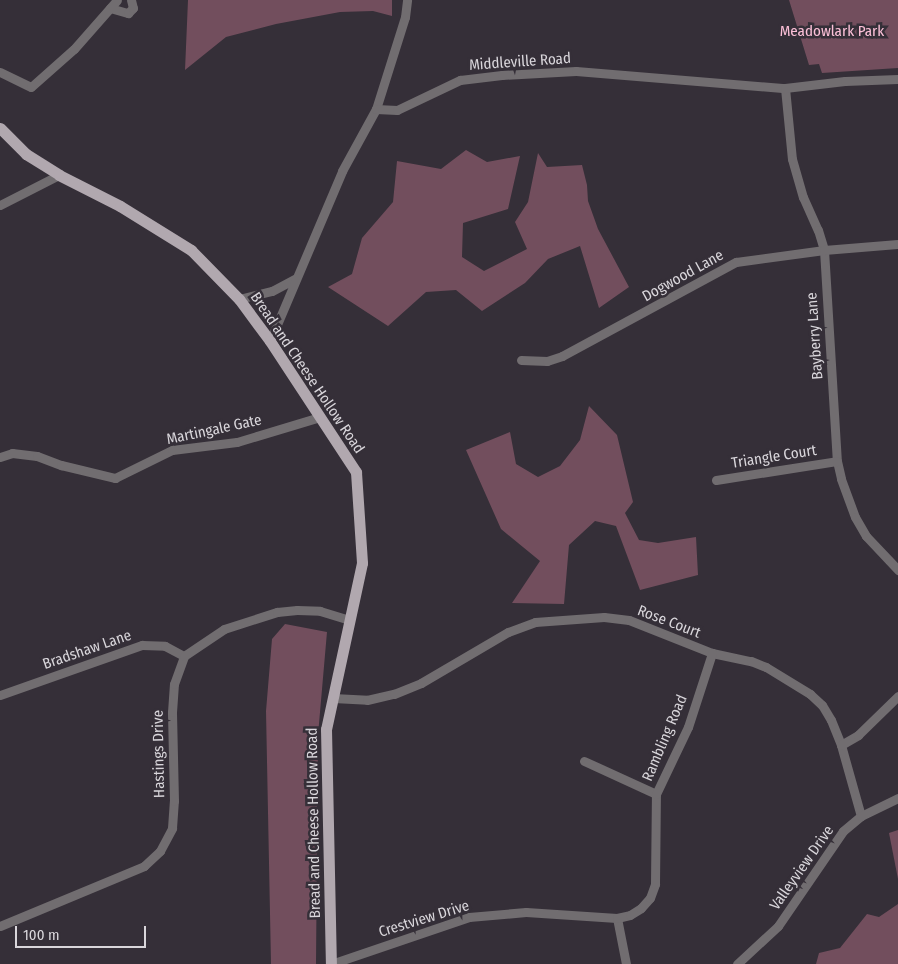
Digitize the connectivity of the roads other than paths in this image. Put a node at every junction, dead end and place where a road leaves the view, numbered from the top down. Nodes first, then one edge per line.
1 (117, 0) edge
2 (131, 0) edge
3 (407, 0) edge
4 (110, 8) junction
5 (0, 72) edge
6 (898, 79) edge
7 (785, 88) junction
8 (376, 109) junction
9 (0, 128) edge
10 (59, 175) junction
11 (0, 205) edge
12 (898, 244) edge
13 (824, 250) junction
14 (295, 279) junction
15 (239, 299) junction
16 (270, 341) junction
17 (521, 360) dead end
18 (320, 417) junction
19 (0, 457) edge
20 (837, 461) junction
21 (716, 480) dead end
22 (898, 570) edge
23 (349, 620) junction
24 (712, 653) junction
25 (184, 656) junction
26 (0, 695) edge
27 (898, 696) edge
28 (333, 698) junction
29 (841, 745) junction
30 (584, 761) dead end
31 (656, 794) junction
32 (898, 798) edge
33 (861, 816) junction
34 (617, 918) junction
35 (0, 926) edge
36 (332, 964) edge
37 (626, 964) edge
38 (737, 964) edge

1 - 4 street
2 - 4 street
3 - 8 street
4 - 5 street
6 - 7 street, Middleville Road
7 - 8 street, Middleville Road
7 - 13 street, Bayberry Lane
8 - 14 street
9 - 10 main road, Bread and Cheese Hollow Road
10 - 11 street
10 - 15 main road, Bread and Cheese Hollow Road
12 - 13 street, Dogwood Lane
13 - 17 street, Dogwood Lane
13 - 20 street, Bayberry Lane
14 - 15 street
14 - 16 street
15 - 16 main road, Bread and Cheese Hollow Road
16 - 18 main road, Bread and Cheese Hollow Road
18 - 19 street, Martingale Gate
18 - 23 main road, Bread and Cheese Hollow Road
20 - 21 street, Triangle Court
20 - 22 street, Bayberry Lane
23 - 25 street
23 - 28 main road, Bread and Cheese Hollow Road
24 - 28 street, Rose Court
24 - 29 street, Rose Court
24 - 31 street, Rambling Road
25 - 26 street, Bradshaw Lane
25 - 35 street, Hastings Drive
27 - 29 street
28 - 36 main road, Bread and Cheese Hollow Road
29 - 33 street, Rose Court
30 - 31 street
31 - 34 street, Rambling Road
32 - 33 street, Valleyview Drive
33 - 38 street, Valleyview Drive
34 - 36 street, Crestview Drive
34 - 37 street

